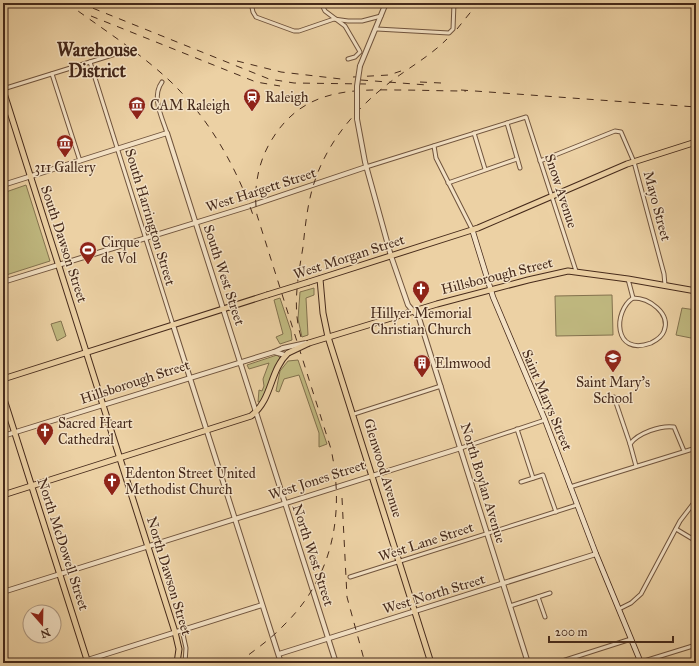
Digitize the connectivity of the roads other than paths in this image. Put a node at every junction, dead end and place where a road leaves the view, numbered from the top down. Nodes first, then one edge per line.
1 (251, 3) edge
2 (321, 3) edge
3 (386, 3) edge
4 (454, 3) edge
5 (382, 16) junction
6 (334, 19) junction
7 (376, 29) junction
8 (122, 52) dead end
9 (348, 59) dead end
10 (90, 62) junction
11 (52, 74) junction
12 (162, 82) dead end
13 (3, 90) edge
14 (526, 117) joint
15 (507, 123) junction
16 (167, 133) junction
17 (474, 133) junction
18 (696, 142) edge
19 (434, 146) junction
20 (118, 149) junction
21 (517, 159) junction
22 (80, 161) junction
23 (540, 161) junction
24 (634, 162) junction
25 (366, 167) junction
26 (520, 168) dead end
27 (486, 169) junction
28 (30, 177) junction
29 (448, 183) junction
30 (3, 185) edge
31 (551, 197) junction
32 (196, 222) junction
33 (472, 229) junction
34 (146, 237) junction
35 (391, 256) junction
36 (58, 265) junction
37 (576, 271) junction
38 (320, 279) junction
39 (628, 279) junction
40 (3, 282) edge
41 (665, 286) junction
42 (490, 290) junction
43 (696, 291) edge
44 (634, 298) junction
45 (223, 309) junction
46 (414, 311) junction
47 (173, 325) junction
48 (328, 337) junction
49 (309, 343) junction
50 (86, 352) junction
51 (274, 352) junction
52 (285, 355) junction
53 (240, 362) junction
54 (190, 378) junction
55 (3, 379) edge
56 (441, 386) junction
57 (3, 396) edge
58 (614, 397) dead end
59 (103, 405) junction
60 (256, 412) junction
61 (354, 414) junction
62 (545, 420) junction
63 (517, 429) junction
64 (207, 430) junction
65 (14, 433) junction
66 (3, 436) edge
67 (630, 444) junction
68 (460, 448) junction
69 (696, 448) edge
70 (684, 451) junction
71 (120, 458) junction
72 (636, 466) junction
73 (372, 474) junction
74 (533, 478) junction
75 (521, 482) dead end
76 (31, 486) junction
77 (570, 487) junction
78 (3, 495) edge
79 (696, 500) edge
80 (284, 502) junction
81 (577, 505) junction
82 (556, 512) junction
83 (235, 517) junction
84 (676, 530) junction
85 (487, 534) junction
86 (696, 541) edge
87 (148, 546) junction
88 (596, 554) junction
89 (400, 561) junction
90 (59, 574) junction
91 (350, 577) dead end
92 (503, 584) junction
93 (3, 592) edge
94 (550, 593) dead end
95 (538, 597) junction
96 (262, 604) junction
97 (510, 606) junction
98 (619, 609) junction
99 (414, 611) junction
100 (545, 616) dead end
101 (182, 630) junction
102 (175, 632) junction
103 (696, 632) edge
104 (328, 638) junction
105 (631, 640) junction
106 (695, 645) edge
107 (279, 654) junction
108 (88, 661) edge
109 (78, 663) edge
110 (177, 663) edge
111 (185, 663) edge
112 (281, 663) edge
113 (336, 663) edge
114 (431, 663) edge
115 (528, 663) edge
116 (556, 663) edge
117 (641, 663) edge

1 - 6 street
2 - 6 street
3 - 5 street, North Boylan Avenue
4 - 7 street
5 - 6 street
5 - 7 street, North Boylan Avenue
6 - 9 street
7 - 25 street, North Boylan Avenue, bridge
8 - 10 street
10 - 11 street
10 - 20 street, South Harrington Street
11 - 13 street
11 - 22 street
12 - 16 street, South West Street
13 - 28 main road, South Dawson Street
14 - 15 street, West Hargett Street
14 - 23 street, Snow Avenue
15 - 17 street, West Hargett Street
15 - 21 street
16 - 20 street
16 - 32 street, South West Street
17 - 19 street, West Hargett Street
17 - 27 street
18 - 24 main road, West Morgan Street
19 - 25 street, West Hargett Street
19 - 29 street, Saint Marys Street
20 - 22 street
20 - 34 street, South Harrington Street
21 - 26 street
21 - 27 street
22 - 28 street
23 - 24 street, Mayo Street
23 - 31 street, Snow Avenue
24 - 31 main road, West Morgan Street
24 - 41 street, Mayo Street
25 - 32 street, West Hargett Street
25 - 35 street, North Boylan Avenue
27 - 29 street
28 - 30 street
28 - 36 main road, South Dawson Street
29 - 33 street, Saint Marys Street
31 - 33 main road, West Morgan Street
31 - 37 street, Snow Avenue
32 - 34 street, West Hargett Street
32 - 45 street, South West Street
33 - 35 main road, West Morgan Street
33 - 42 main road, Saint Marys Street
34 - 36 street, West Hargett Street
34 - 47 street, South Harrington Street
35 - 38 main road, West Morgan Street
35 - 46 street, North Boylan Avenue
36 - 40 street, West Hargett Street
36 - 50 main road, South Dawson Street
37 - 39 main road, Hillsborough Street
37 - 42 main road, Hillsborough Street
38 - 45 main road, West Morgan Street, bridge
38 - 48 main road, Glenwood Avenue
39 - 41 main road, Hillsborough Street
39 - 44 street
41 - 43 main road, Hillsborough Street
42 - 46 main road, Hillsborough Street
42 - 62 main road, Saint Marys Street
44 - 44 street
45 - 47 main road, West Morgan Street
45 - 53 street, South West Street
46 - 48 main road, Hillsborough Street
46 - 56 street, North Boylan Avenue
47 - 50 main road, West Morgan Street
47 - 54 street, South Harrington Street
48 - 49 main road, Hillsborough Street
48 - 61 main road, Glenwood Avenue
49 - 51 street, Hillsborough Street, bridge
49 - 52 main road, Hillsborough Street, bridge
50 - 55 main road, West Morgan Street
50 - 59 main road, South Dawson Street
51 - 52 street
51 - 53 street, Hillsborough Street
52 - 60 main road
53 - 54 street, Hillsborough Street
53 - 60 street, North West Street
54 - 59 street, Hillsborough Street
54 - 64 street, South Harrington Street
56 - 61 street
56 - 68 street, North Boylan Avenue
57 - 65 main road, North McDowell Street
58 - 67 street
59 - 65 street, Hillsborough Street
59 - 71 main road, North Dawson Street
60 - 64 main road
60 - 80 street, North West Street
61 - 73 main road, Glenwood Avenue
62 - 63 street, West Jones Street
62 - 77 main road, Saint Marys Street
63 - 68 street, West Jones Street
63 - 74 street
64 - 71 main road
64 - 83 street, South Harrington Street
65 - 66 street, Hillsborough Street
65 - 76 main road, North McDowell Street
67 - 70 street
67 - 72 street
68 - 73 street, West Jones Street
68 - 85 street, North Boylan Avenue
69 - 70 street
70 - 72 street
71 - 76 main road
71 - 87 main road, North Dawson Street
72 - 77 street
73 - 80 street, West Jones Street
73 - 89 main road, Glenwood Avenue
74 - 75 street
74 - 82 street
76 - 78 main road
76 - 90 main road, North McDowell Street
77 - 81 main road, Saint Marys Street
79 - 84 street
80 - 83 street, West Jones Street
80 - 104 street, North West Street
81 - 82 street, West Lane Street
81 - 88 main road, Saint Marys Street
82 - 85 street, West Lane Street
83 - 87 street, West Jones Street
83 - 96 street, South Harrington Street
84 - 86 street
84 - 98 street
85 - 89 street, West Lane Street
85 - 92 street, North Boylan Avenue
87 - 90 street, West Jones Street
87 - 102 main road, North Dawson Street
88 - 92 street, West North Street
88 - 98 main road, Saint Marys Street
89 - 91 street, West Lane Street
89 - 99 main road, Glenwood Avenue
90 - 93 street, West Jones Street
90 - 108 main road, North McDowell Street
92 - 97 street, North Boylan Avenue
92 - 99 street, West North Street
94 - 95 street
95 - 97 street
95 - 100 street
96 - 101 street
96 - 107 street, South Harrington Street
97 - 115 street, North Boylan Avenue
98 - 105 main road, Saint Marys Street
99 - 104 street, West North Street
99 - 114 main road, Glenwood Avenue
101 - 102 street
101 - 111 street, North Dawson Street
102 - 108 street
102 - 110 main road, North Dawson Street
103 - 106 street
104 - 107 street, West North Street
104 - 113 street, North West Street
105 - 116 street
105 - 117 main road, Saint Marys Street
106 - 117 street
107 - 112 street, South Harrington Street
108 - 109 street

